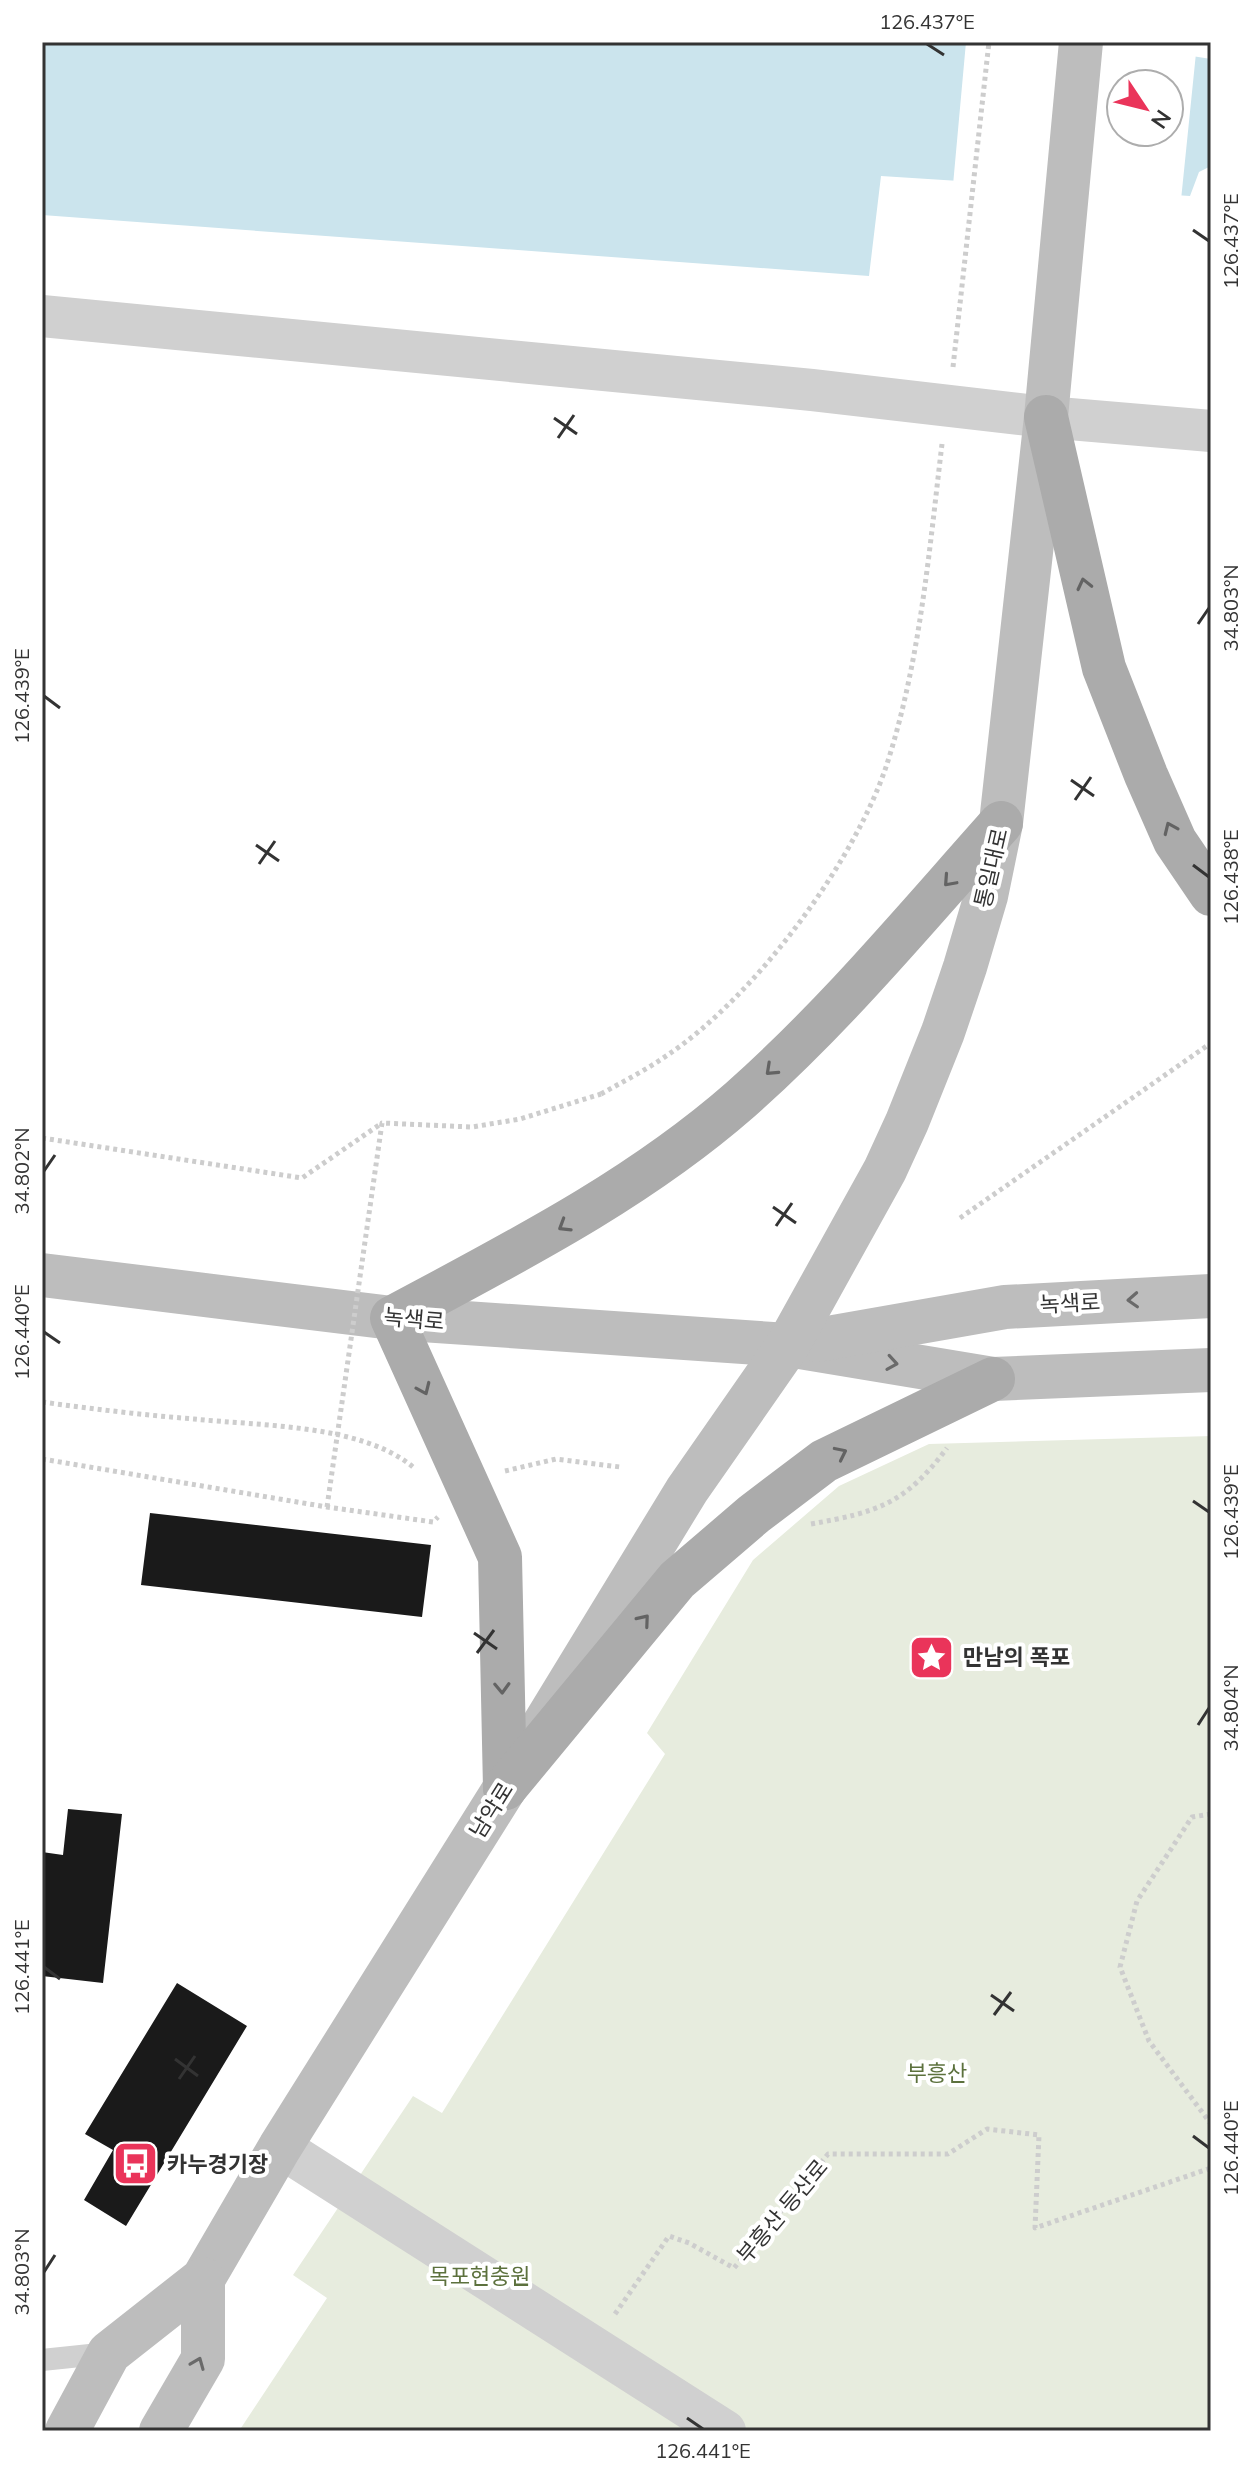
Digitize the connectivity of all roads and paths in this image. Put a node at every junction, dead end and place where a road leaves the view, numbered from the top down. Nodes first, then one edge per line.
1 (989, 42) edge
2 (1081, 42) edge
3 (42, 316) edge
4 (952, 371) dead end
5 (1046, 417) junction
6 (1211, 431) edge
7 (943, 435) dead end
8 (1001, 823) junction
9 (1211, 894) edge
10 (1211, 1043) edge
11 (382, 1123) junction
12 (42, 1138) edge
13 (960, 1218) dead end
14 (42, 1275) edge
15 (1211, 1296) edge
16 (392, 1318) junction
17 (788, 1345) junction
18 (1211, 1370) edge
19 (993, 1379) junction
20 (42, 1402) edge
21 (950, 1444) dead end
22 (42, 1459) edge
23 (620, 1467) dead end
24 (419, 1472) dead end
25 (495, 1475) dead end
26 (327, 1507) junction
27 (433, 1522) dead end
28 (806, 1525) dead end
29 (505, 1788) junction
30 (1211, 1814) edge
31 (1211, 2124) edge
32 (280, 2147) junction
33 (1211, 2168) edge
34 (203, 2279) junction
35 (592, 2348) junction
36 (109, 2353) junction
37 (42, 2360) edge
38 (67, 2431) edge
39 (161, 2431) edge
40 (725, 2431) edge

1 - 4 path
2 - 5 street, 통일대로
3 - 5 street
5 - 6 street
5 - 8 street, 통일대로
9 -> 5 main road
7 - 11 path, bridge
8 -> 16 main road
8 - 17 street, 통일대로
10 - 13 path
11 - 12 path
11 - 26 path, bridge
14 - 16 street, 녹색로
15 -> 17 street, 녹색로
16 - 17 street, 녹색로
16 -> 29 main road
17 -> 19 street, 녹색로
17 - 29 street, 남악로
18 - 19 street, 녹색로
29 -> 19 main road
20 - 24 path
21 - 28 path
22 - 26 path
23 - 25 path
26 - 27 path
29 - 32 street, 남악로
30 - 31 path
32 - 34 street, 남악로
32 - 35 street
33 - 35 path, 부흥산 등산로
34 - 36 street, 남악로
39 -> 34 street
35 - 40 street
36 - 37 lane
36 - 38 street, 남악로

